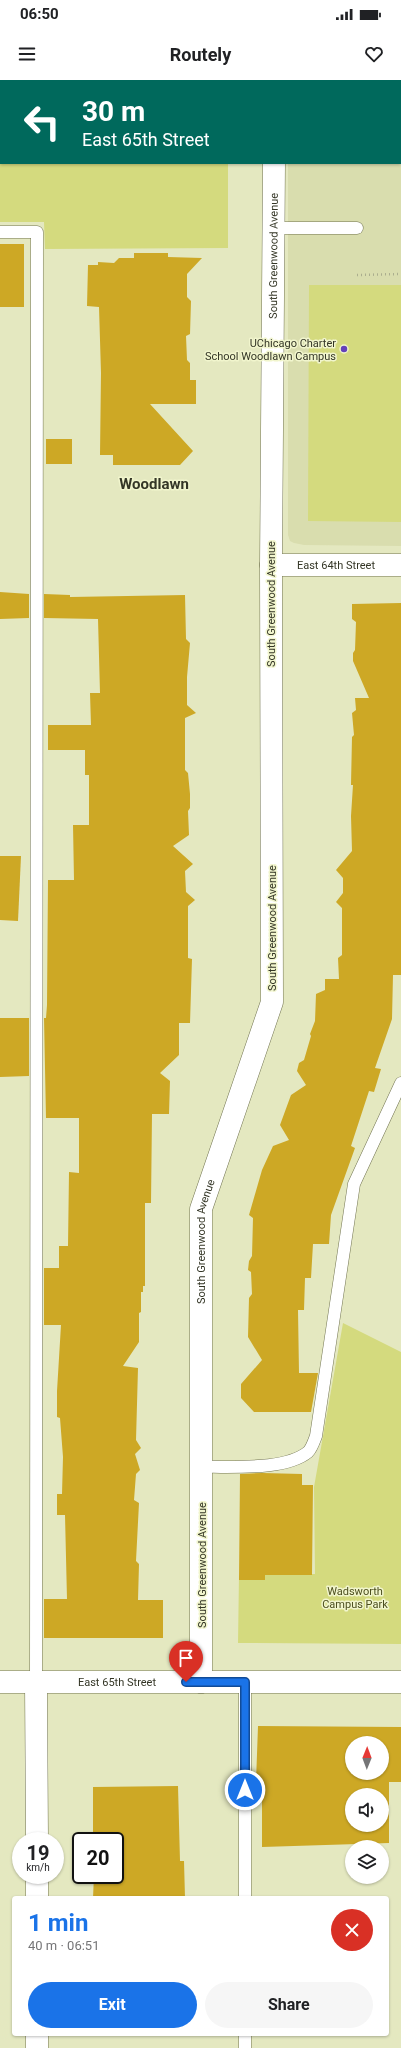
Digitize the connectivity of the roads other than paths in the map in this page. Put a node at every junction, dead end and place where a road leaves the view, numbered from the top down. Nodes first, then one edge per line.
1 (274, 164) edge
2 (273, 228) junction
3 (357, 228) dead end
4 (0, 232) edge
5 (271, 565) junction
6 (401, 565) edge
7 (401, 1083) edge
8 (201, 1466) junction
9 (0, 1682) edge
10 (36, 1682) junction
11 (201, 1682) junction
12 (245, 1682) junction
13 (401, 1682) edge
14 (37, 1832) edge
15 (37, 1884) edge
16 (37, 1896) edge
17 (245, 1896) edge
18 (37, 2036) edge
19 (245, 2036) edge
20 (37, 2048) edge
21 (245, 2048) edge

1 - 2 street, South Greenwood Avenue
2 - 3 lane
2 - 5 street, South Greenwood Avenue
4 - 10 lane
5 - 6 street, East 64th Street
5 - 8 street, South Greenwood Avenue
7 - 8 lane
8 - 11 street, South Greenwood Avenue
9 - 10 street, East 65th Street
10 - 11 street, East 65th Street
10 - 14 street
11 - 12 street, East 65th Street
12 - 13 street, East 65th Street
12 - 17 lane
15 - 16 street
18 - 20 street
19 - 21 lane

